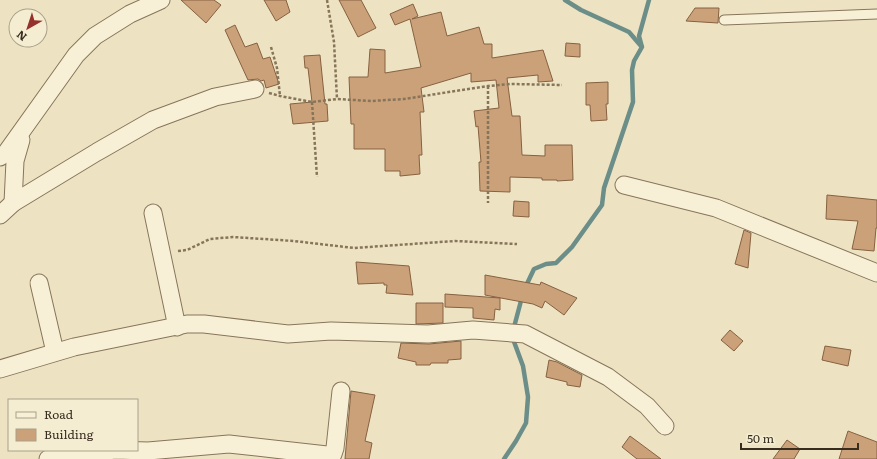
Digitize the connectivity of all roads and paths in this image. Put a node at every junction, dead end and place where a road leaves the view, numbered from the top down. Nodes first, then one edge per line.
1 (161, 0) edge
2 (327, 0) edge
3 (877, 14) edge
4 (724, 20) dead end
5 (271, 47) dead end
6 (562, 84) dead end
7 (488, 86) junction
8 (255, 89) joint
9 (280, 96) junction
10 (337, 99) junction
11 (312, 102) junction
12 (23, 130) junction
13 (0, 157) edge
14 (317, 177) dead end
15 (624, 185) dead end
16 (13, 203) junction
17 (488, 204) dead end
18 (153, 213) dead end
19 (0, 215) edge
20 (517, 244) dead end
21 (161, 253) junction
22 (877, 273) edge
23 (39, 283) dead end
24 (177, 327) junction
25 (55, 352) junction
26 (0, 368) edge
27 (340, 391) dead end
28 (665, 426) dead end
29 (108, 451) edge
30 (122, 451) edge
31 (201, 453) edge
32 (148, 455) edge
33 (48, 459) edge

1 - 12 street
2 - 10 path
3 - 4 lane
5 - 9 path
6 - 7 path
7 - 10 path
7 - 17 path
8 - 9 path
8 - 16 street
9 - 11 path
10 - 11 path
11 - 14 path
12 - 13 street
12 - 16 street
15 - 22 street
16 - 19 street
18 - 21 street
20 - 21 path
21 - 24 street
23 - 25 street
24 - 25 street
24 - 28 street
25 - 26 street
27 - 31 street
29 - 33 street
30 - 32 street
31 - 32 street

